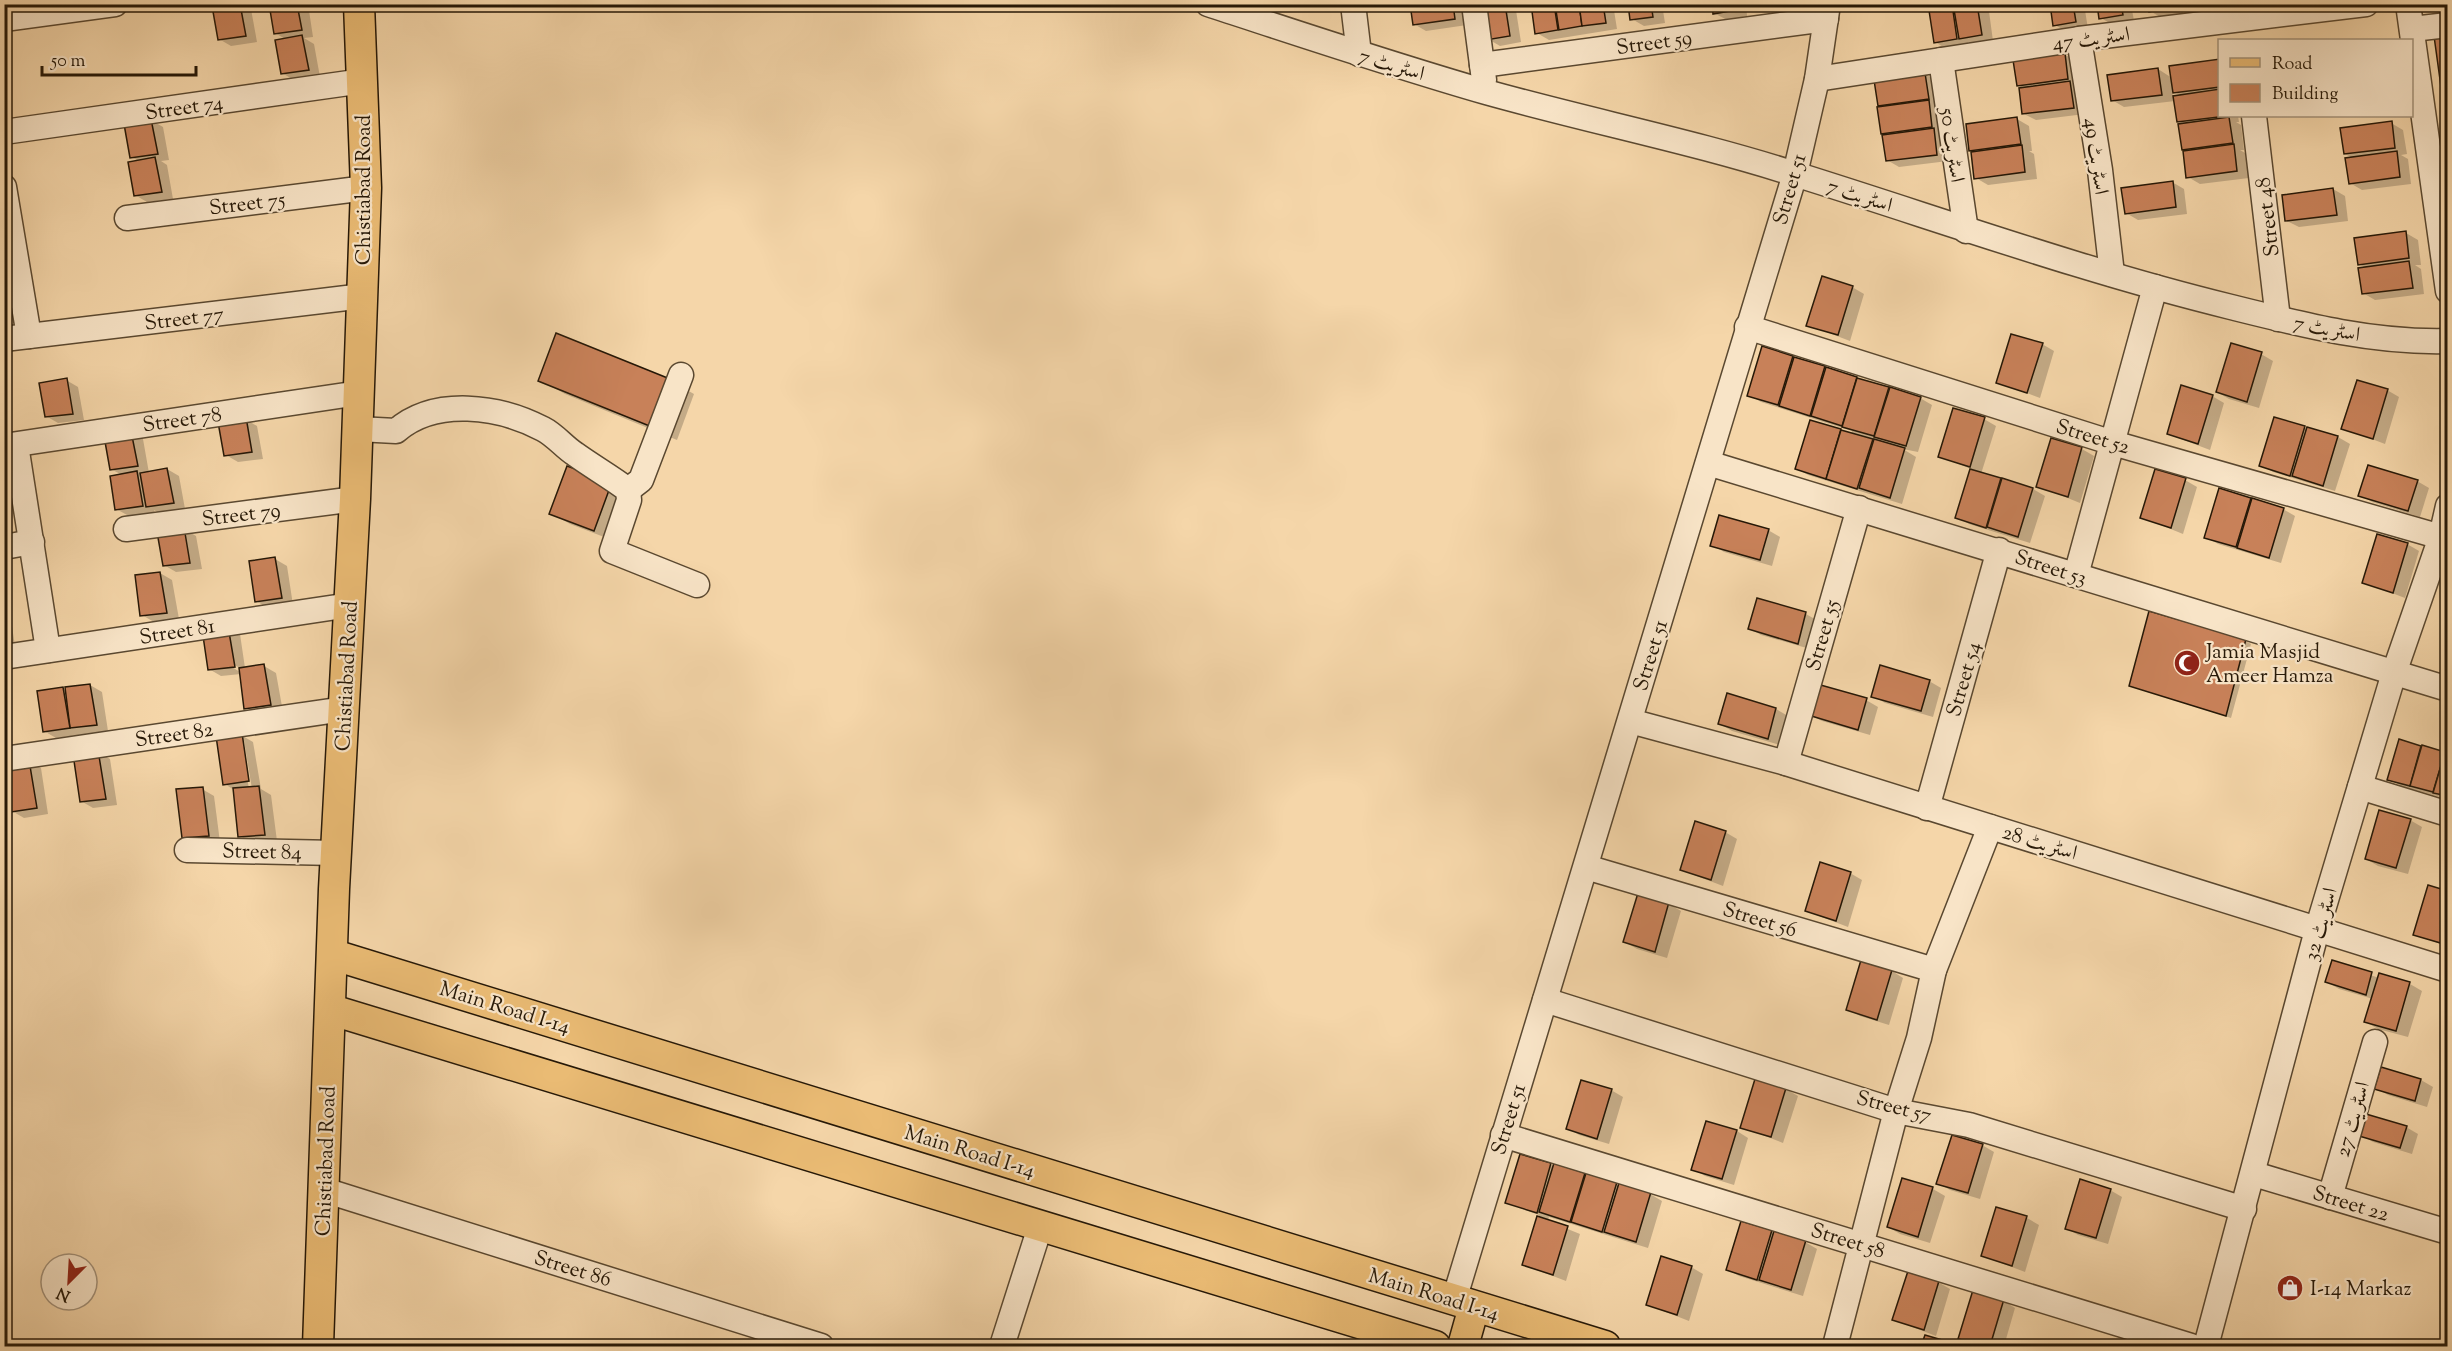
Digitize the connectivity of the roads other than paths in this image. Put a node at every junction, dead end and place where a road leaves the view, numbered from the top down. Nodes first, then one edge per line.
1 (115, 4) edge
2 (359, 4) edge
3 (1353, 4) edge
4 (1474, 4) edge
5 (2366, 4) edge
6 (2408, 4) edge
7 (1215, 6) edge
8 (1827, 12) edge
9 (4, 19) edge
10 (2448, 24) edge
11 (2412, 29) junction
12 (2242, 31) edge
13 (2079, 39) junction
14 (1359, 54) junction
15 (1941, 60) junction
16 (1482, 65) junction
17 (1817, 79) junction
18 (363, 81) junction
19 (1485, 92) junction
20 (2254, 117) edge
21 (4, 132) edge
22 (2438, 169) edge
23 (1795, 174) junction
24 (4, 187) edge
25 (366, 188) junction
26 (127, 218) dead end
27 (1966, 231) junction
28 (9, 234) edge
29 (2112, 274) junction
30 (2155, 287) junction
31 (2448, 291) edge
32 (363, 296) junction
33 (2278, 319) junction
34 (1747, 327) junction
35 (29, 336) junction
36 (4, 339) edge
37 (2448, 341) edge
38 (681, 375) dead end
39 (359, 393) junction
40 (358, 429) junction
41 (2114, 442) junction
42 (10, 446) edge
43 (1708, 463) junction
44 (628, 490) junction
45 (355, 500) junction
46 (2448, 506) edge
47 (1859, 508) junction
48 (126, 529) dead end
49 (2441, 537) junction
50 (32, 542) junction
51 (4, 547) edge
52 (1999, 550) junction
53 (2076, 575) junction
54 (697, 585) dead end
55 (350, 604) junction
56 (48, 650) junction
57 (4, 657) edge
58 (2394, 673) junction
59 (2448, 689) edge
60 (345, 709) junction
61 (1630, 721) junction
62 (4, 759) edge
63 (1785, 763) junction
64 (2360, 787) junction
65 (1927, 808) junction
66 (2448, 814) edge
67 (1990, 827) junction
68 (187, 850) dead end
69 (336, 853) junction
70 (1586, 867) junction
71 (2317, 930) junction
72 (334, 955) junction
73 (1934, 970) junction
74 (2448, 970) edge
75 (1545, 1000) junction
76 (332, 1010) junction
77 (2375, 1042) dead end
78 (1896, 1111) junction
79 (1503, 1135) junction
80 (2254, 1174) junction
81 (324, 1190) junction
82 (2330, 1197) junction
83 (2244, 1209) junction
84 (1040, 1227) junction
85 (2448, 1232) edge
86 (1863, 1245) junction
87 (1464, 1304) junction
88 (318, 1347) edge
89 (821, 1347) edge
90 (1002, 1347) edge
91 (1435, 1347) edge
92 (1462, 1347) edge
93 (1605, 1347) edge
94 (1835, 1347) edge
95 (2191, 1347) edge
96 (2206, 1347) edge

1 - 9 street
2 - 18 main road, Chistiabad Road
3 - 14 street
4 - 16 street
5 - 12 street, اسٹریٹ 47
6 - 11 street
7 - 14 street, اسٹریٹ 7
8 - 16 street, Street 59
8 - 17 street, Street 51
10 - 11 street
11 - 22 street
12 - 13 street, اسٹریٹ 47
13 - 15 street, اسٹریٹ 47
13 - 29 street, اسٹریٹ 49
14 - 19 street, اسٹریٹ 7
15 - 17 street, اسٹریٹ 47
15 - 27 street, اسٹریٹ 50
16 - 19 street
17 - 23 street, Street 51
18 - 21 street, Street 74
18 - 25 main road, Chistiabad Road
19 - 23 street, اسٹریٹ 7
20 - 33 street, Street 48
22 - 31 street
23 - 27 street, اسٹریٹ 7
23 - 34 street, Street 51
24 - 28 street
25 - 26 street, Street 75
25 - 32 main road, Chistiabad Road
27 - 29 street, اسٹریٹ 7
28 - 35 street
29 - 30 street, اسٹریٹ 7
30 - 33 street, اسٹریٹ 7
30 - 41 street
32 - 35 street, Street 77
32 - 39 main road, Chistiabad Road
33 - 37 street, اسٹریٹ 7
34 - 41 street, Street 52
34 - 43 street, Street 51
35 - 36 street, Street 77
38 - 44 street
39 - 40 main road, Chistiabad Road
39 - 42 street, Street 78
40 - 44 street
40 - 45 main road, Chistiabad Road
41 - 49 street, Street 52
41 - 53 street
42 - 50 street
43 - 47 street, Street 53
43 - 61 street, Street 51
44 - 54 street
45 - 48 street, Street 79
45 - 55 main road, Chistiabad Road
46 - 49 street, اسٹریٹ 32
47 - 52 street, Street 53
47 - 63 street, Street 55
49 - 58 street, اسٹریٹ 32
50 - 51 street
50 - 56 street
52 - 53 street, Street 53
52 - 65 street, Street 54
53 - 58 street, Street 53
55 - 56 street, Street 81
55 - 60 main road, Chistiabad Road
56 - 57 street, Street 81
58 - 59 street, Street 53
58 - 64 street, اسٹریٹ 32
60 - 62 street, Street 82
60 - 69 main road, Chistiabad Road
61 - 63 street, اسٹریٹ 28
61 - 70 street, Street 51
63 - 65 street, اسٹریٹ 28
64 - 66 street
64 - 71 street, اسٹریٹ 32
65 - 67 street, اسٹریٹ 28
67 - 71 street, اسٹریٹ 28
67 - 73 street
68 - 69 street, Street 84
69 - 72 main road, Chistiabad Road
70 - 73 street, Street 56
70 - 75 street, Street 51
71 - 74 street, اسٹریٹ 28
71 - 80 street, اسٹریٹ 32
72 - 76 main road, Chistiabad Road
72 - 87 main road, Main Road I-14
73 - 78 street
75 - 78 street, Street 57
75 - 79 street, Street 51
76 - 81 main road, Chistiabad Road
76 - 84 main road
77 - 82 street, اسٹریٹ 27
78 - 83 street, Street 57
78 - 86 street
79 - 86 street, Street 58
79 - 87 street, Street 51
80 - 82 street, Street 22
80 - 83 street, اسٹریٹ 32
81 - 88 main road, Chistiabad Road
81 - 89 street, Street 86
82 - 85 street, Street 22
83 - 96 street, اسٹریٹ 32
84 - 90 street
84 - 91 main road
86 - 94 street
86 - 95 street, Street 58
87 - 92 main road
87 - 93 main road, Main Road I-14

